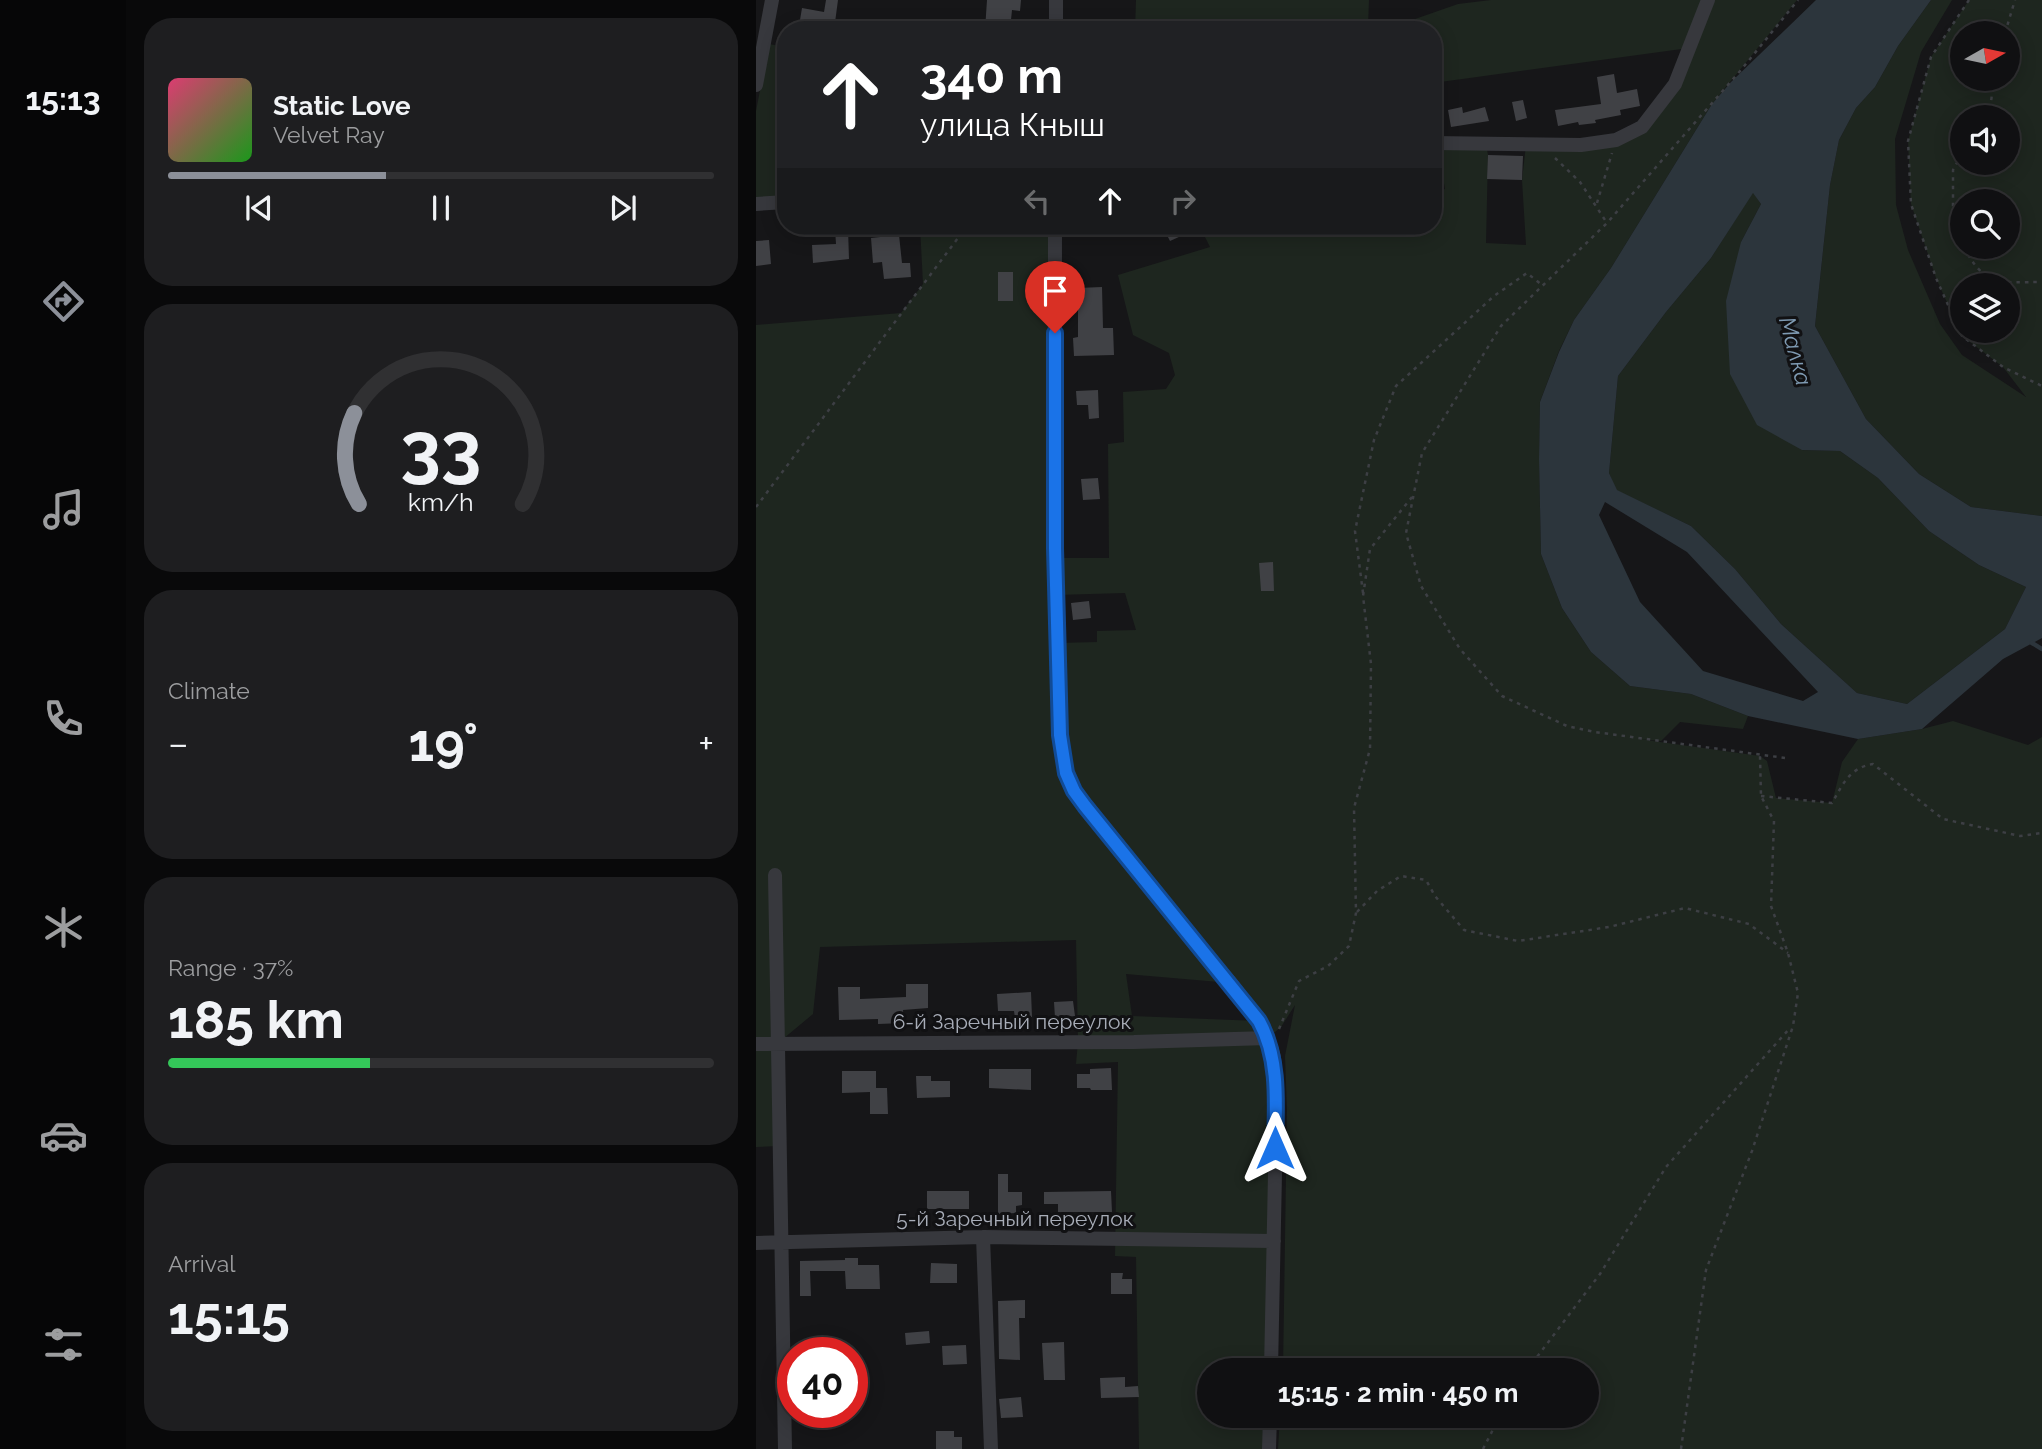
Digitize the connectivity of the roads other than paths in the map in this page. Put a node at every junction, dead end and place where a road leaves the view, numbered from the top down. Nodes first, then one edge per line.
1 (772, 0) edge
2 (1056, 0) edge
3 (1708, 0) edge
4 (1056, 21) edge
5 (756, 85) edge
6 (1442, 143) edge
7 (777, 203) edge
8 (756, 204) edge
9 (1055, 235) edge
10 (775, 875) dead end
11 (1268, 1038) junction
12 (756, 1044) edge
13 (777, 1044) junction
14 (983, 1237) junction
15 (1273, 1241) junction
16 (782, 1242) junction
17 (756, 1243) edge
18 (1271, 1358) edge
19 (1270, 1428) edge
20 (785, 1449) edge
21 (991, 1449) edge
22 (1269, 1449) edge

1 - 5 street
2 - 4 street
3 - 6 street
7 - 8 street
9 - 11 street
10 - 13 street
11 - 13 street, 6-й Заречный переулок
11 - 15 street
12 - 13 street, 6-й Заречный переулок
13 - 16 street
14 - 15 street, 5-й Заречный переулок
14 - 16 street, 5-й Заречный переулок
14 - 21 street
15 - 18 street
16 - 17 street, 5-й Заречный переулок
16 - 20 street
19 - 22 street

